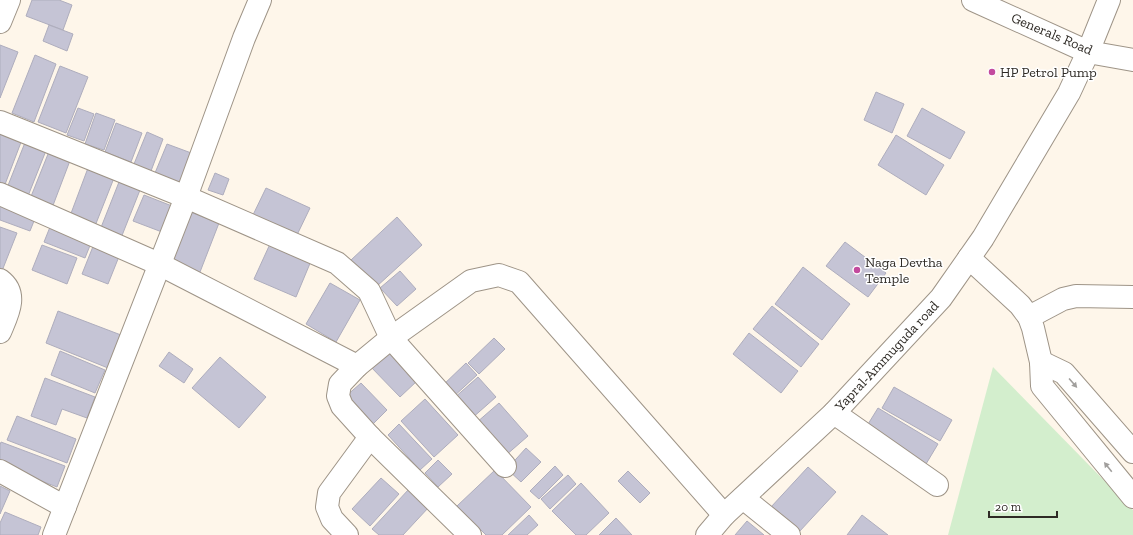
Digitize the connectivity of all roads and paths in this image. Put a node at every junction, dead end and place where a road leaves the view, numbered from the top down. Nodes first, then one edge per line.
1 (9, 0) edge
2 (260, 0) edge
3 (973, 0) edge
4 (1108, 0) edge
5 (0, 22) edge
6 (1088, 52) junction
7 (1133, 60) edge
8 (0, 122) edge
9 (0, 194) edge
10 (186, 197) junction
11 (969, 258) junction
12 (159, 264) junction
13 (0, 280) edge
14 (1133, 297) edge
15 (1029, 317) junction
16 (0, 332) edge
17 (391, 338) junction
18 (1041, 362) junction
19 (357, 366) junction
20 (834, 413) junction
21 (370, 437) junction
22 (1133, 452) edge
23 (505, 466) dead end
24 (0, 472) edge
25 (937, 485) dead end
26 (1132, 494) edge
27 (743, 498) junction
28 (65, 507) junction
29 (724, 515) junction
30 (54, 535) edge
31 (347, 535) edge
32 (470, 535) edge
33 (707, 535) edge
34 (789, 535) edge

1 - 5 street
2 - 10 street
3 - 6 street, Generals Road
4 - 6 street, Yapral-Ammuguda road
6 - 7 street, Generals Road
6 - 11 street, Yapral-Ammuguda road
8 - 10 street
9 - 12 street
10 - 12 street
10 - 17 street
11 - 15 street
11 - 20 street, Yapral-Ammuguda road
12 - 19 street
12 - 28 street
13 - 16 street
14 - 15 street
15 - 18 street
17 - 19 street
17 - 23 street
17 - 29 street
18 -> 22 street
26 -> 18 street
19 - 21 street
20 - 25 street
20 - 27 street, Yapral-Ammuguda road
21 - 31 street
21 - 32 street
24 - 28 street
27 - 29 street, Yapral-Ammuguda road
27 - 34 street
28 - 30 street
29 - 33 street, Yapral-Ammuguda road

